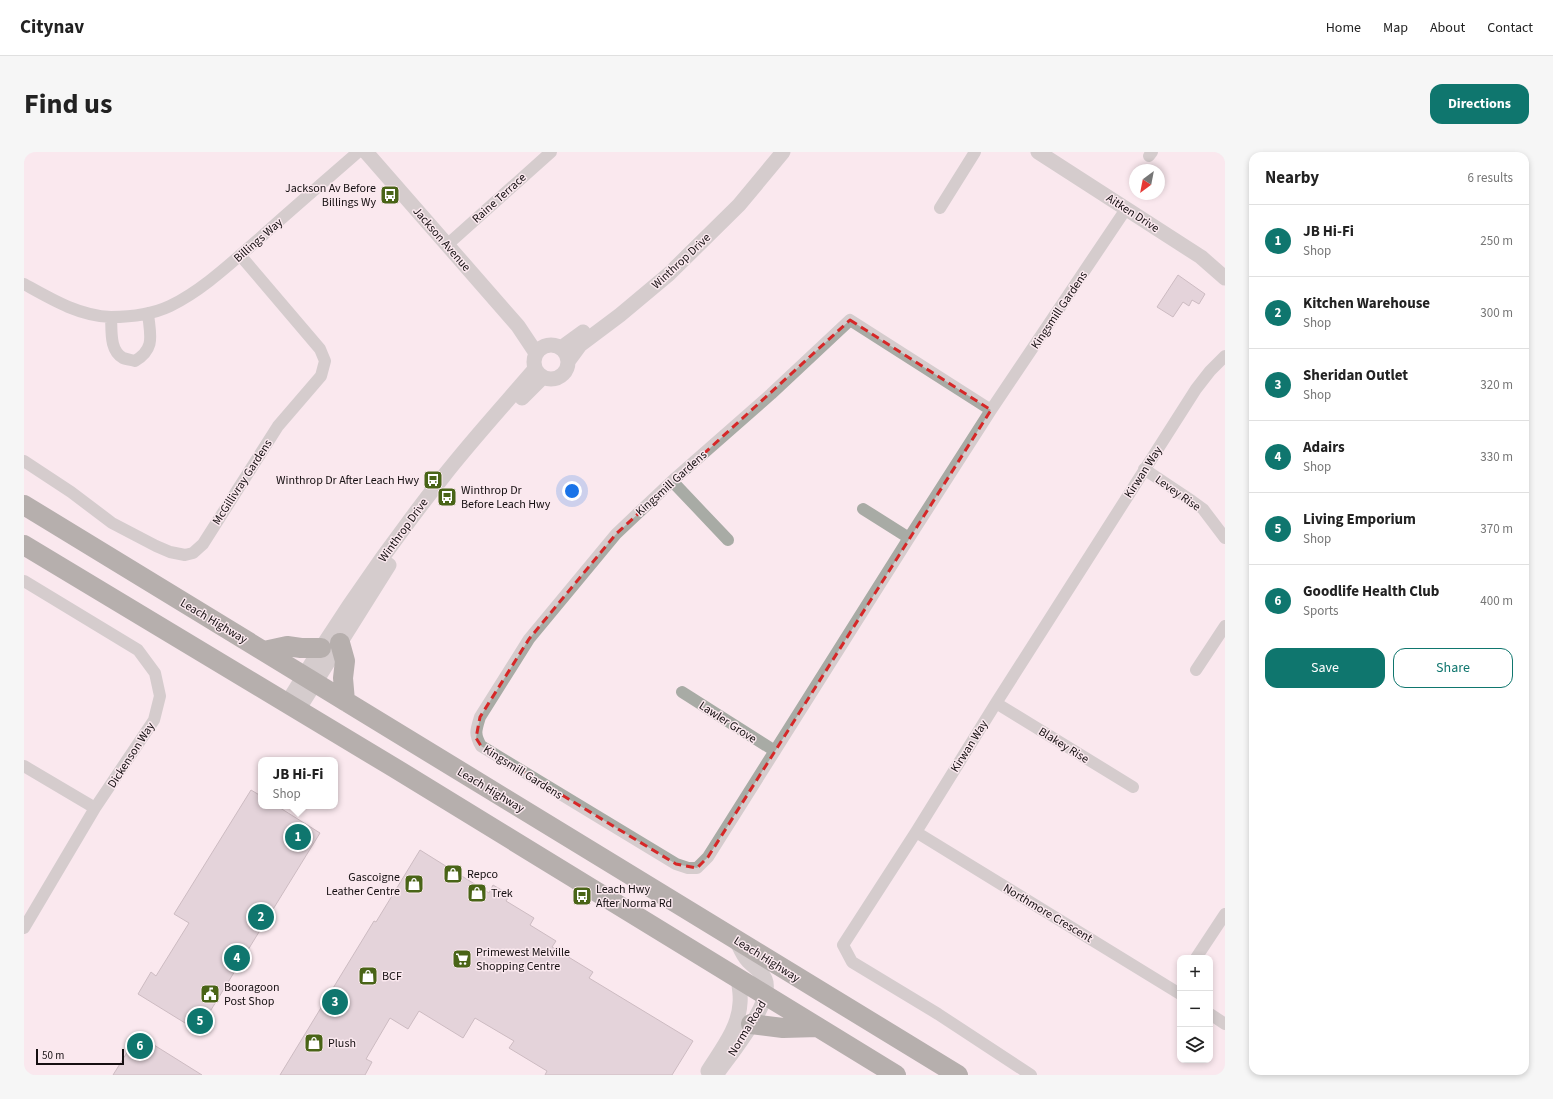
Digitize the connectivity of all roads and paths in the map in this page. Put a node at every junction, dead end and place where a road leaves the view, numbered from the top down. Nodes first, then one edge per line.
1 (358, 152) edge
2 (366, 152) edge
3 (552, 152) edge
4 (771, 152) edge
5 (783, 152) edge
6 (975, 152) edge
7 (1038, 152) edge
8 (940, 208) dead end
9 (1126, 209) junction
10 (447, 245) junction
11 (240, 255) junction
12 (1225, 278) edge
13 (24, 284) edge
14 (148, 313) junction
15 (111, 317) junction
16 (541, 349) junction
17 (565, 354) junction
18 (1225, 356) edge
19 (539, 373) junction
20 (991, 410) junction
21 (24, 461) edge
22 (1144, 469) junction
23 (672, 481) junction
24 (24, 505) edge
25 (863, 509) dead end
26 (909, 538) junction
27 (1225, 538) edge
28 (728, 540) dead end
29 (24, 545) edge
30 (24, 581) edge
31 (1225, 626) edge
32 (330, 645) junction
33 (264, 651) junction
34 (1196, 670) dead end
35 (309, 679) junction
36 (682, 692) dead end
37 (345, 701) junction
38 (996, 703) junction
39 (292, 707) junction
40 (775, 751) junction
41 (24, 766) edge
42 (1132, 787) dead end
43 (95, 808) junction
44 (916, 832) junction
45 (1225, 914) edge
46 (24, 928) edge
47 (735, 939) junction
48 (1198, 955) edge
49 (738, 978) junction
50 (1177, 988) edge
51 (766, 995) junction
52 (1213, 1016) edge
53 (751, 1024) junction
54 (1225, 1024) edge
55 (818, 1027) junction
56 (706, 1075) edge
57 (716, 1075) edge
58 (896, 1075) edge
59 (958, 1075) edge
60 (1031, 1075) edge

1 - 11 street, Billings Way
2 - 10 street, Jackson Avenue
3 - 10 street, Raine Terrace
4 - 17 street, Winthrop Drive
5 - 17 street, Winthrop Drive
6 - 8 street
7 - 9 street, Aitken Drive
9 - 12 street, Aitken Drive
9 - 20 street, Kingsmill Gardens
10 - 16 street, Jackson Avenue
11 - 14 street, Billings Way
11 - 21 street, McGillivray Gardens
13 - 15 street, Billings Way
14 - 15 street, Billings Way
14 - 15 street
16 - 17 street
16 - 19 street
17 - 19 street
18 - 22 street, Kirwan Way
19 - 32 street, Winthrop Drive
20 - 23 street, Kingsmill Gardens
20 - 26 street, Kingsmill Gardens
22 - 27 street, Levey Rise
22 - 38 street, Kirwan Way
23 - 28 street
23 - 40 street, Kingsmill Gardens
24 - 33 highway, Leach Highway
25 - 26 street
26 - 40 street, Kingsmill Gardens
29 - 39 highway
30 - 43 street, Dickenson Way
31 - 34 street
32 - 33 highway
32 - 35 street, Winthrop Drive
32 - 37 highway
33 - 35 highway, Leach Highway
35 - 37 highway, Leach Highway
35 - 39 street, Winthrop Drive
36 - 40 street, Lawler Grove
37 - 47 highway, Leach Highway
38 - 42 street, Blakey Rise
38 - 44 street, Kirwan Way
39 - 49 highway
41 - 43 street
43 - 46 street, Dickenson Way
44 - 50 street, Northmore Crescent
44 - 60 street, Kirwan Way
45 - 48 street
47 - 51 street, Norma Road
47 - 59 highway, Leach Highway
49 - 51 highway
49 - 56 street, Norma Road
51 - 53 street, Norma Road
51 - 55 highway
52 - 54 street
53 - 55 highway
53 - 57 street, Norma Road
55 - 58 highway

